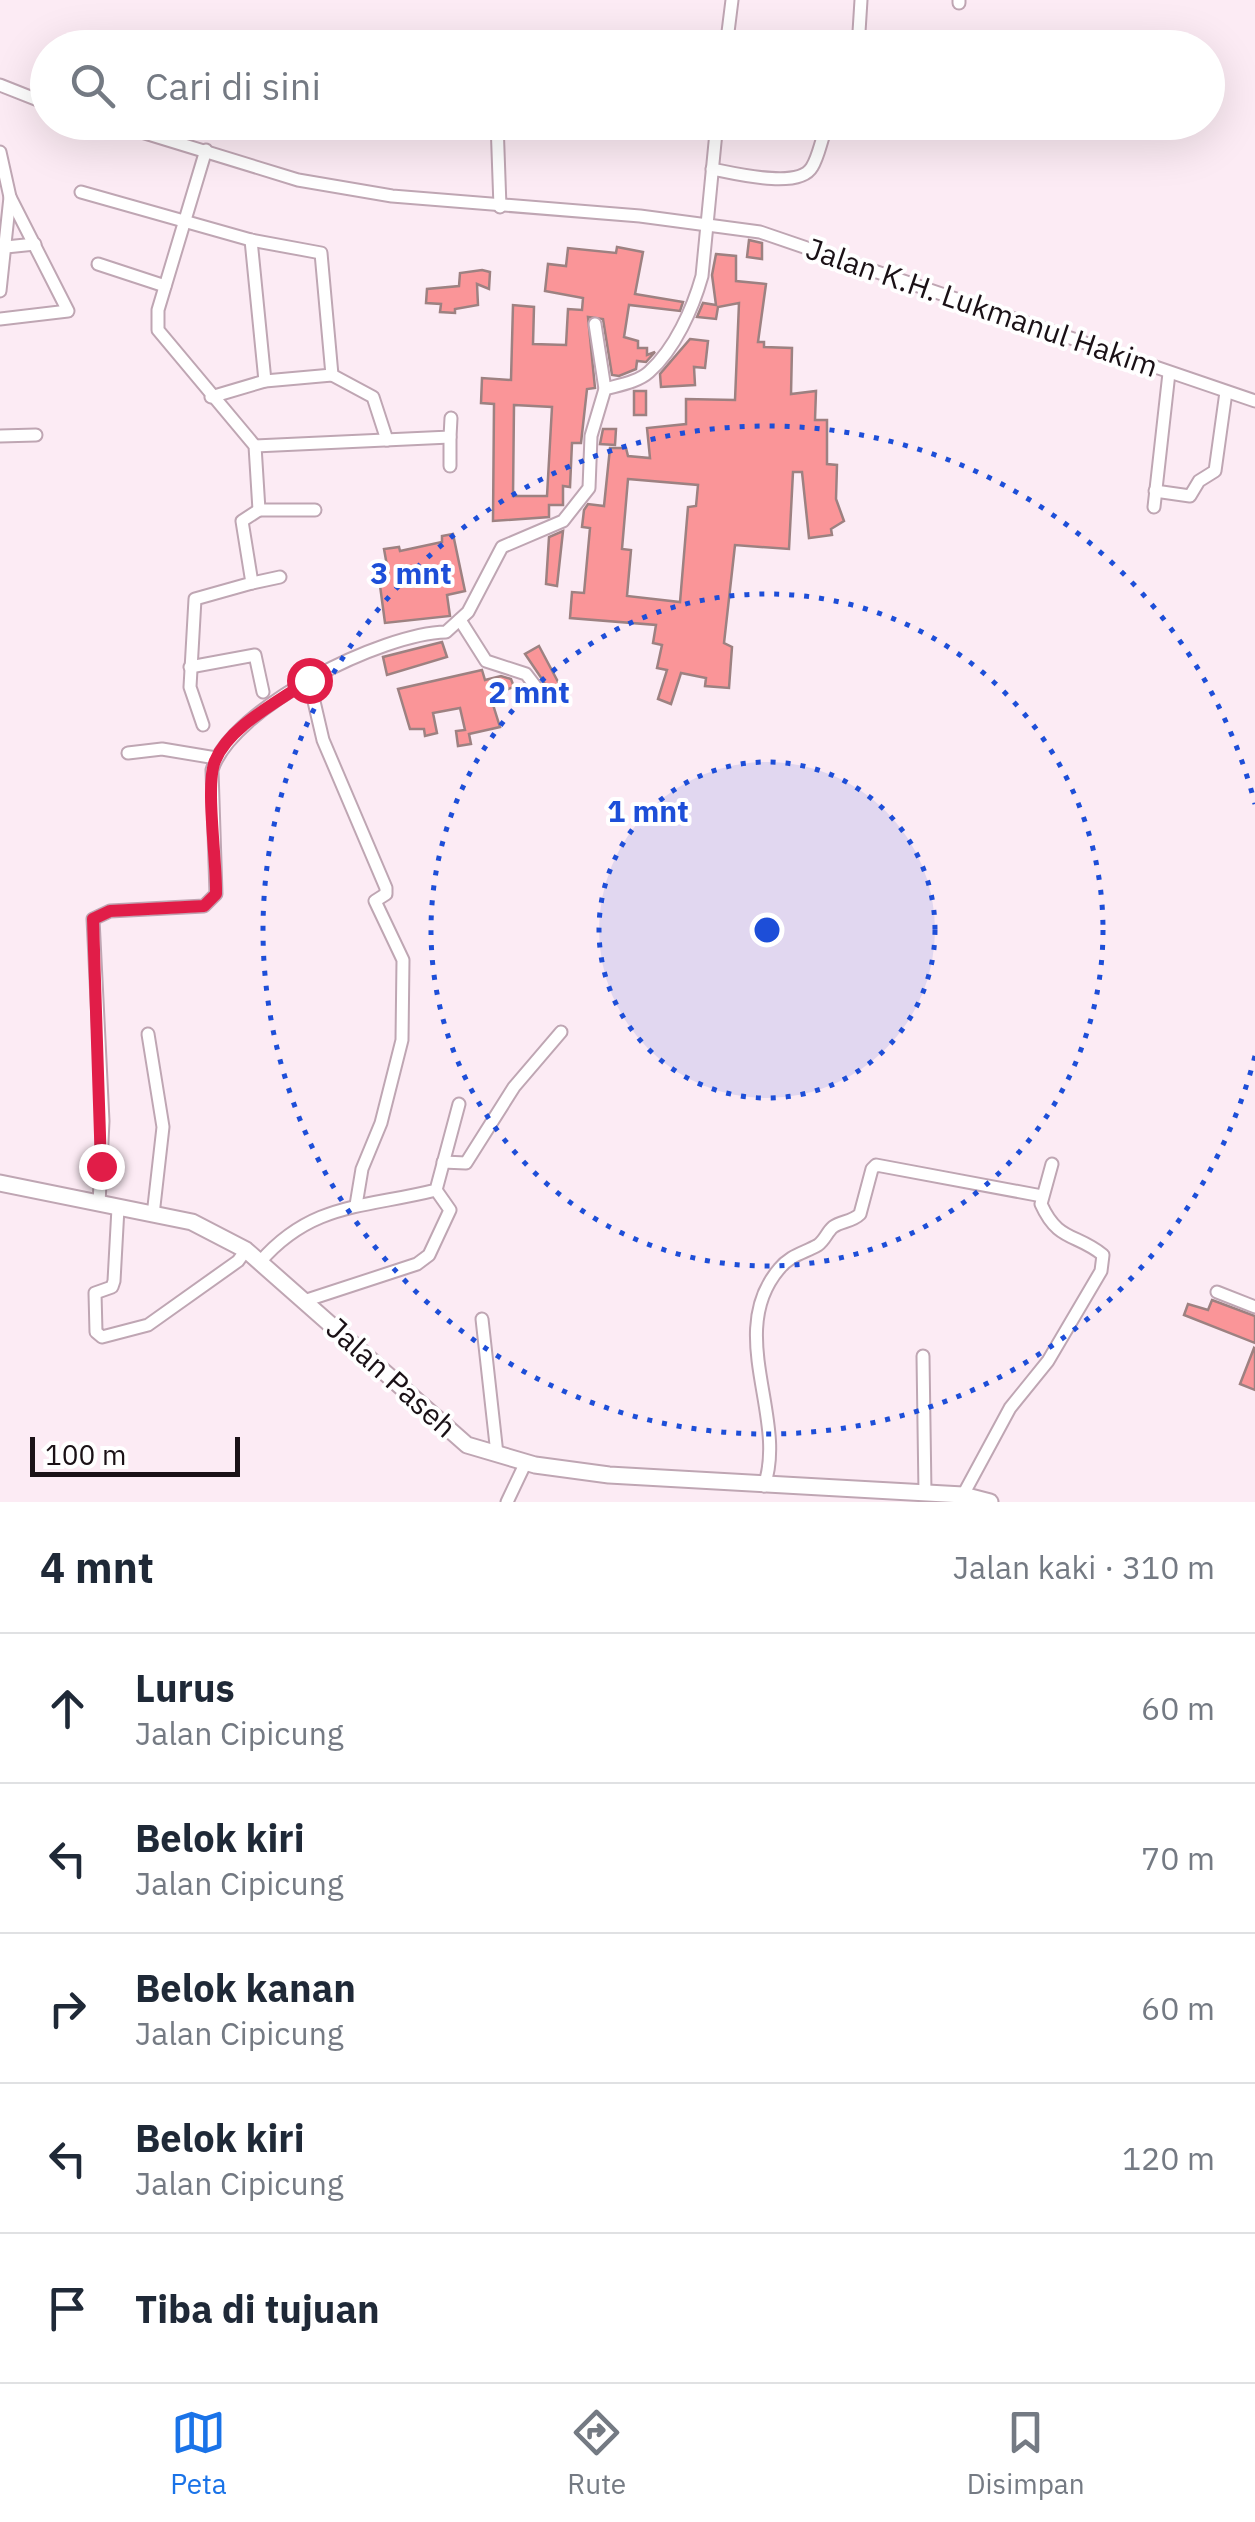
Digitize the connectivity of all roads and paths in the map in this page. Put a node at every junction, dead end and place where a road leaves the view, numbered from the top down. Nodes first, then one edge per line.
1 (732, 0) edge
2 (861, 0) edge
3 (728, 30) edge
4 (859, 30) edge
5 (0, 85) edge
6 (30, 97) edge
7 (170, 140) edge
8 (498, 140) edge
9 (716, 140) edge
10 (822, 140) edge
11 (206, 150) junction
12 (0, 152) edge
13 (712, 169) junction
14 (82, 192) dead end
15 (10, 197) junction
16 (500, 207) junction
17 (185, 220) junction
18 (708, 225) junction
19 (252, 240) junction
20 (35, 244) junction
21 (6, 247) junction
22 (98, 264) dead end
23 (166, 286) junction
24 (0, 292) edge
25 (0, 318) edge
26 (595, 324) dead end
27 (1169, 373) junction
28 (332, 375) junction
29 (265, 381) junction
30 (605, 389) junction
31 (1226, 392) junction
32 (211, 398) junction
33 (1255, 401) edge
34 (451, 418) dead end
35 (36, 435) dead end
36 (0, 436) edge
37 (450, 437) junction
38 (388, 440) junction
39 (255, 446) junction
40 (450, 466) dead end
41 (1155, 490) junction
42 (1154, 507) dead end
43 (259, 510) junction
44 (315, 510) dead end
45 (280, 577) dead end
46 (252, 583) junction
47 (460, 620) junction
48 (190, 667) junction
49 (309, 680) junction
50 (536, 687) dead end
51 (263, 692) dead end
52 (203, 725) dead end
53 (220, 753) junction
54 (128, 754) dead end
55 (561, 1032) dead end
56 (148, 1034) dead end
57 (459, 1104) dead end
58 (444, 1162) junction
59 (1052, 1164) dead end
60 (0, 1184) edge
61 (436, 1190) junction
62 (1042, 1196) junction
63 (99, 1204) junction
64 (356, 1205) junction
65 (118, 1208) junction
66 (154, 1215) junction
67 (246, 1250) junction
68 (260, 1262) junction
69 (1217, 1292) dead end
70 (304, 1301) junction
71 (1255, 1308) edge
72 (482, 1319) dead end
73 (923, 1356) dead end
74 (497, 1454) junction
75 (526, 1462) junction
76 (764, 1486) junction
77 (925, 1493) junction
78 (962, 1494) junction
79 (507, 1502) edge
80 (990, 1502) edge

1 - 3 street
2 - 4 street
5 - 6 street
7 - 11 street, Jalan K.H. Lukmanul Hakim
8 - 16 street
9 - 13 street
10 - 13 street
11 - 16 street, Jalan K.H. Lukmanul Hakim
11 - 17 street
12 - 15 street
13 - 18 street
14 - 17 street
15 - 20 street
15 - 21 street
16 - 18 street, Jalan K.H. Lukmanul Hakim
17 - 19 street
17 - 23 street
18 - 27 street, Jalan K.H. Lukmanul Hakim
18 - 30 street
19 - 28 street
19 - 29 street
20 - 21 street
20 - 25 street
21 - 24 street
22 - 23 street
23 - 32 street
26 - 30 street
27 - 31 street, Jalan K.H. Lukmanul Hakim
27 - 41 street
28 - 29 street
28 - 38 street
29 - 32 street
30 - 47 street
31 - 33 street, Jalan K.H. Lukmanul Hakim
31 - 41 street
32 - 39 street
34 - 37 street
35 - 36 street
37 - 38 street
37 - 40 street
38 - 39 street
39 - 43 street
41 - 42 street
43 - 44 street
43 - 46 street
45 - 46 street
46 - 48 street
47 - 49 street
47 - 50 street
48 - 51 street
48 - 52 street
49 - 53 street
49 - 64 street
53 - 54 street
53 - 63 street
55 - 58 street
56 - 66 street
57 - 58 street
58 - 61 street
59 - 62 street
60 - 63 street, Jalan Paseh
61 - 64 street
61 - 70 street
62 - 76 street
62 - 78 street
63 - 65 street, Jalan Paseh
64 - 68 street
65 - 66 street, Jalan Paseh
65 - 67 street
66 - 67 street, Jalan Paseh
67 - 68 street, Jalan Paseh
68 - 70 street, Jalan Paseh
69 - 71 street
70 - 74 street, Jalan Paseh
72 - 74 street
73 - 77 street
74 - 75 street, Jalan Paseh
75 - 76 street, Jalan Paseh
75 - 79 street
76 - 77 street, Jalan Paseh
77 - 78 street, Jalan Paseh
78 - 80 street, Jalan Paseh

